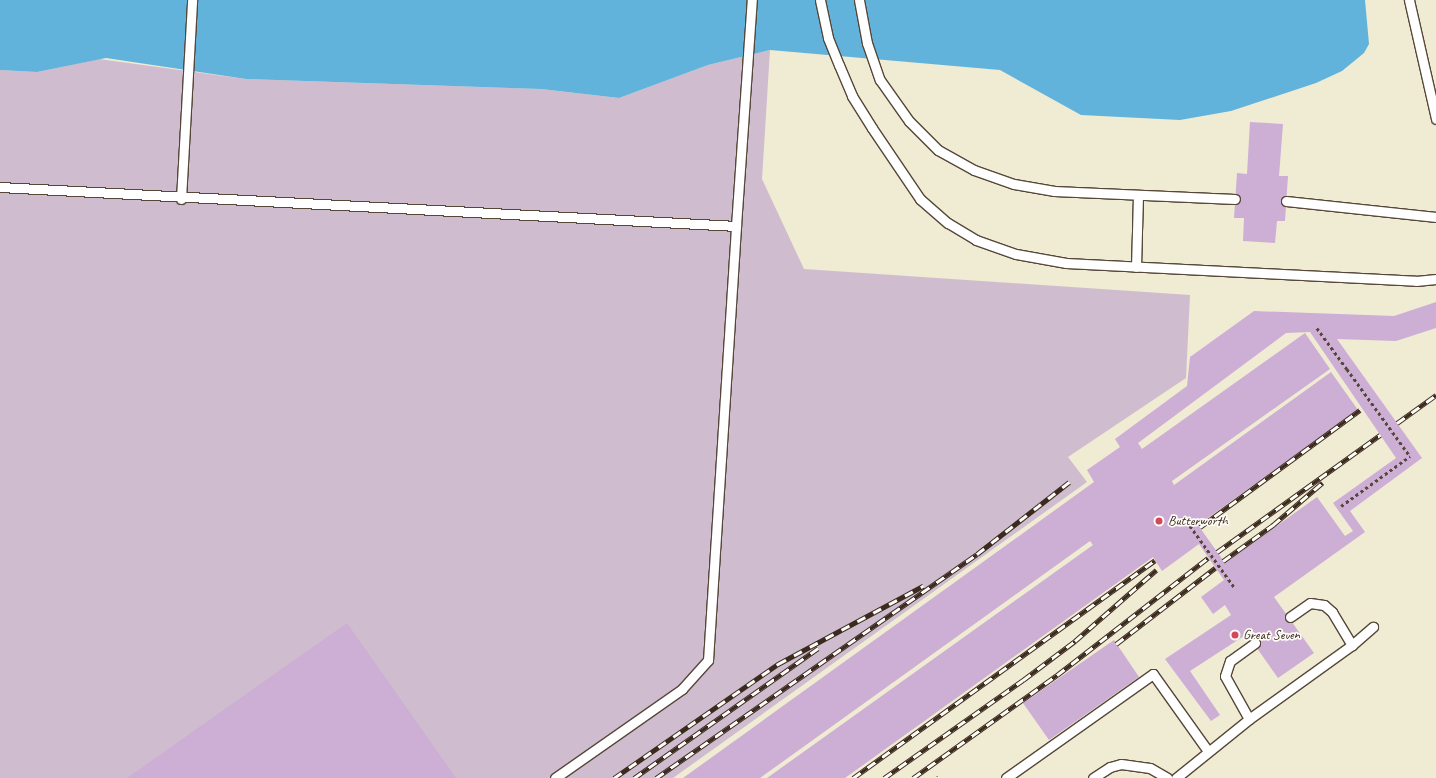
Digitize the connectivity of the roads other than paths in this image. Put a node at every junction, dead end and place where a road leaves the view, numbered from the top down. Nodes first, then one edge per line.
1 (192, 0) edge
2 (752, 0) edge
3 (820, 0) edge
4 (859, 0) edge
5 (1409, 0) edge
6 (1436, 119) edge
7 (0, 187) edge
8 (1138, 196) junction
9 (181, 199) junction
10 (1235, 199) dead end
11 (1286, 201) dead end
12 (1436, 217) edge
13 (736, 226) junction
14 (1136, 267) junction
15 (1436, 279) edge
16 (1290, 617) dead end
17 (1373, 627) dead end
18 (1255, 643) dead end
19 (1352, 645) junction
20 (1249, 719) junction
21 (1208, 751) junction
22 (556, 778) edge
23 (1006, 778) edge
24 (1093, 778) edge
25 (1167, 778) edge
26 (1176, 778) edge

1 - 9 lane
2 - 13 lane
3 - 14 lane
4 - 8 lane
5 - 6 lane
7 - 9 lane
8 - 10 lane
8 - 14 lane
9 - 13 lane
11 - 12 lane
13 - 22 lane
14 - 15 lane
16 - 19 lane
17 - 19 lane
18 - 20 lane
19 - 20 lane
20 - 21 lane
21 - 23 lane
21 - 26 lane
24 - 25 lane

